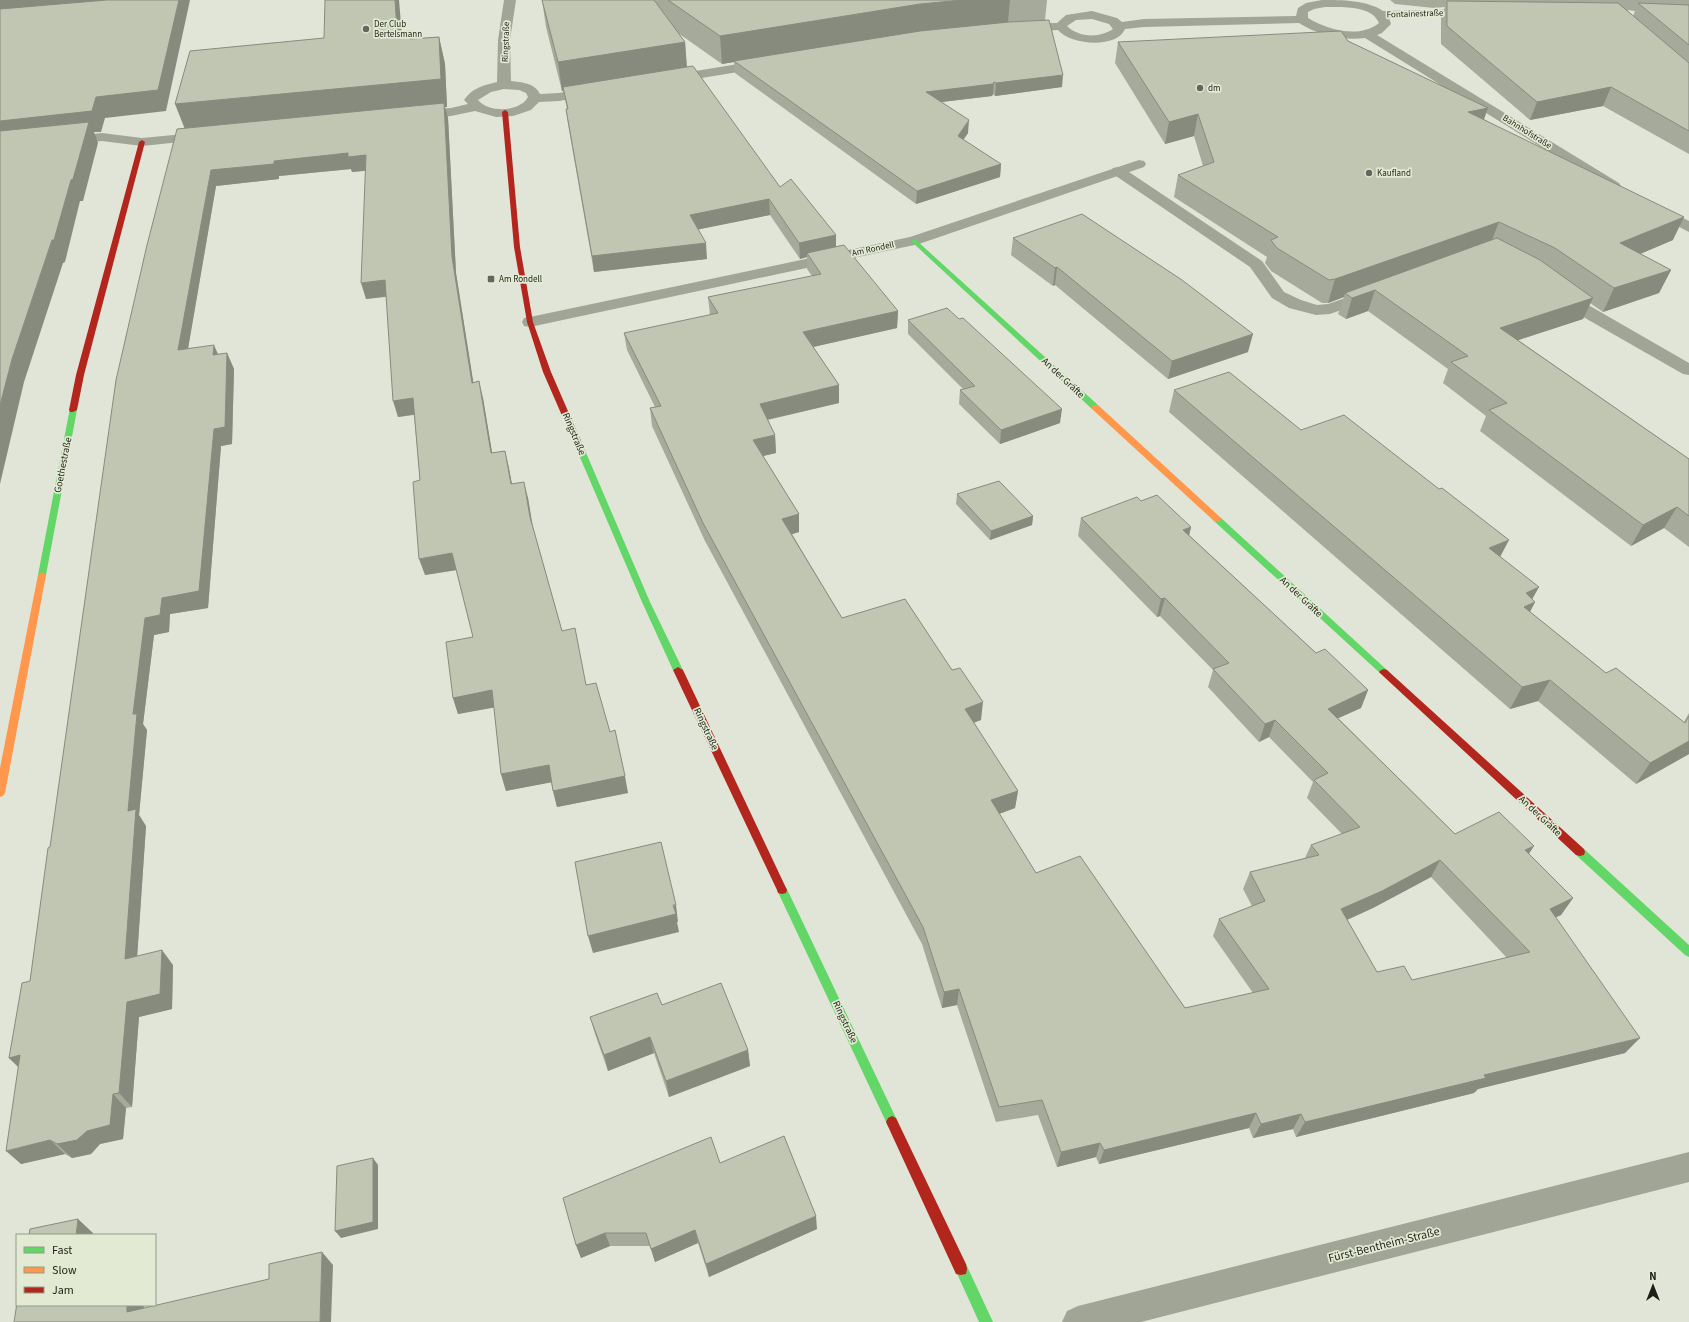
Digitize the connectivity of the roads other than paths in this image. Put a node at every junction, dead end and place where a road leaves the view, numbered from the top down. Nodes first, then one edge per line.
1 (510, 0) edge
2 (1347, 2) edge
3 (1482, 12) edge
4 (1380, 15) junction
5 (1302, 19) junction
6 (1062, 26) junction
7 (1119, 26) junction
8 (1008, 28) edge
9 (1366, 34) junction
10 (774, 62) edge
11 (659, 80) edge
12 (504, 85) junction
13 (605, 89) edge
14 (535, 98) junction
15 (475, 107) junction
16 (504, 112) junction
17 (404, 116) edge
18 (222, 134) edge
19 (55, 142) edge
20 (142, 142) junction
21 (1139, 164) dead end
22 (1118, 171) junction
23 (1625, 192) edge
24 (1644, 203) edge
25 (1689, 227) edge
26 (914, 241) junction
27 (1549, 285) edge
28 (1381, 291) edge
29 (530, 322) junction
30 (1689, 370) edge
31 (0, 793) edge
32 (1689, 952) edge
33 (1689, 1168) edge
34 (986, 1322) edge
35 (1078, 1322) edge

1 - 12 street, Ringstraße
2 - 4 street
2 - 5 street
3 - 4 street, Fontainestraße
4 - 9 street
5 - 7 street
5 - 9 street
6 - 7 street
6 - 7 street
6 - 8 street
9 - 23 street, Bahnhofstraße
10 - 11 street
12 - 14 street
12 - 15 street
13 - 14 street
14 - 16 street
15 - 16 street
15 - 17 street
16 - 29 street, Ringstraße
18 - 20 street
19 - 20 street
20 - 31 street, Goethestraße
21 - 22 street, Am Rondell
22 - 26 street, Am Rondell
22 - 28 street
24 - 25 street
26 - 29 street, Am Rondell
26 - 32 street, An der Gräfte
27 - 30 street
29 - 34 street, Ringstraße
33 - 35 street, Fürst-Bentheim-Straße

